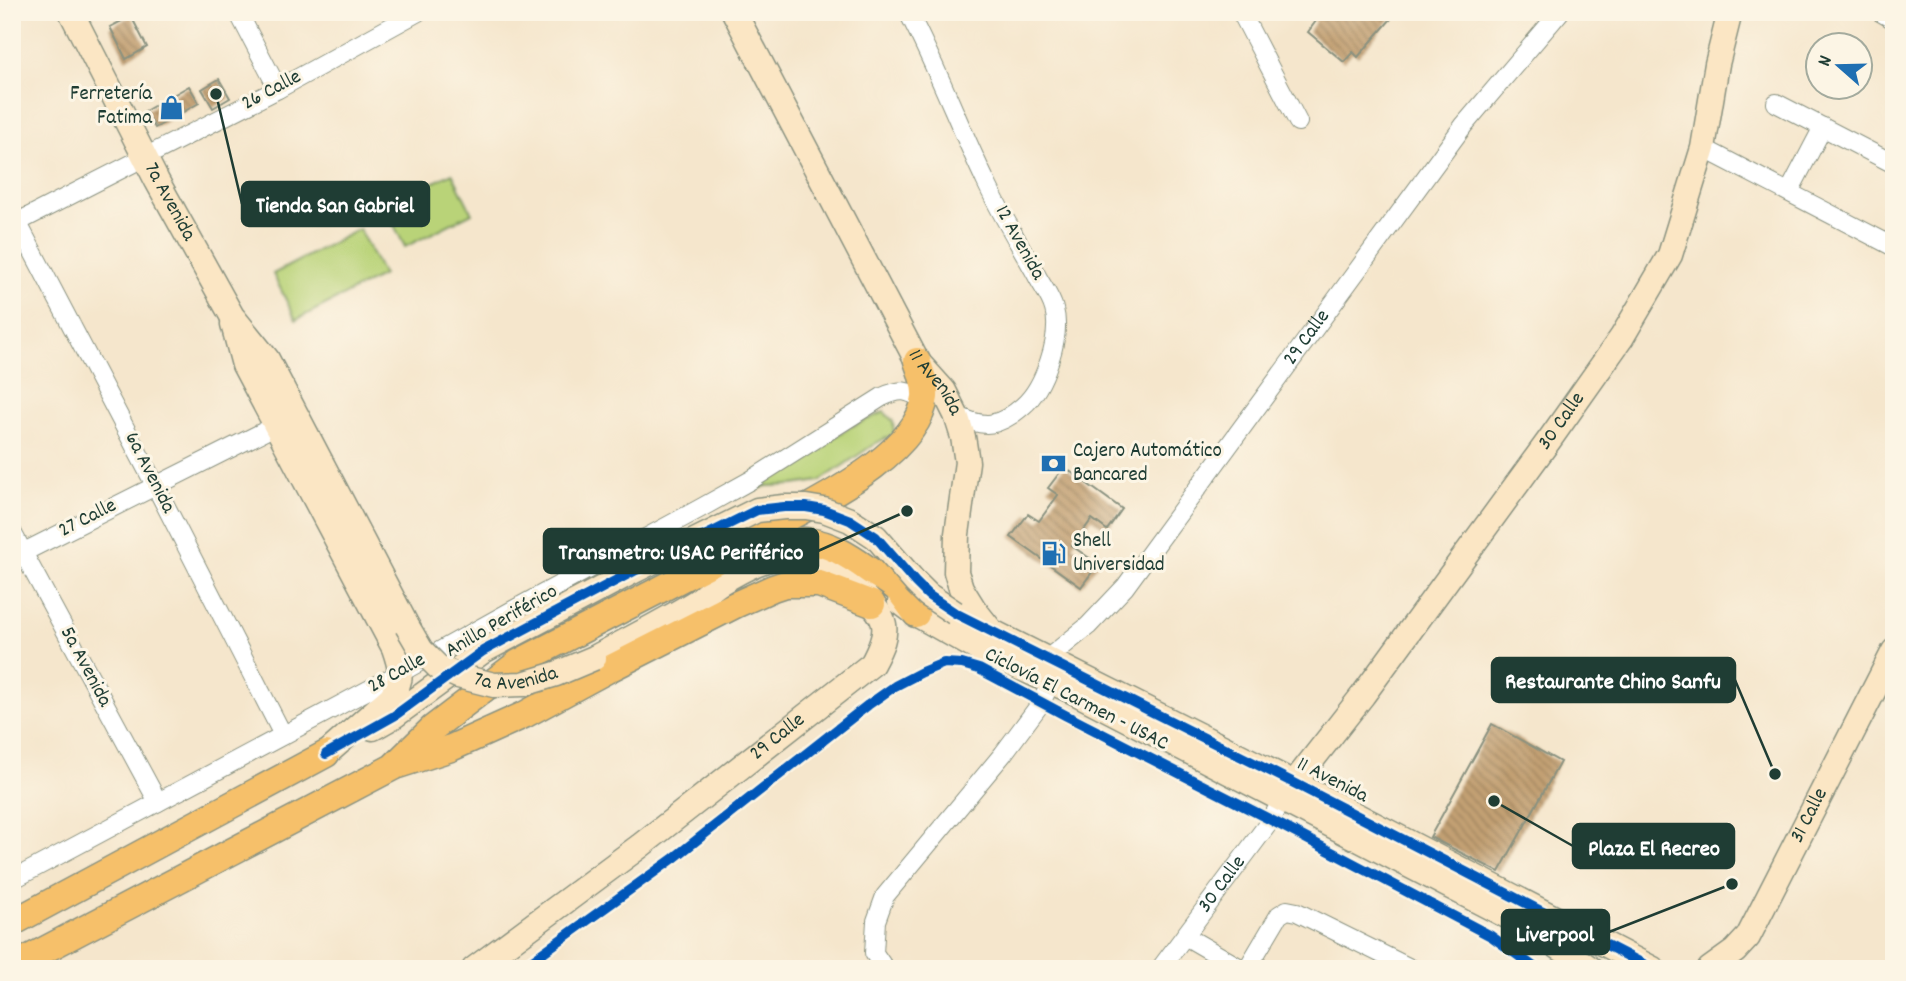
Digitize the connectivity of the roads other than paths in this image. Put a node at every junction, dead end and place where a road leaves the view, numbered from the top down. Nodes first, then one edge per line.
1 (71, 12) edge
2 (238, 12) edge
3 (734, 12) edge
4 (908, 12) edge
5 (1241, 12) edge
6 (1560, 12) edge
7 (1731, 12) edge
8 (1880, 12) edge
9 (414, 13) edge
10 (1894, 20) edge
11 (278, 89) junction
12 (1776, 103) dead end
13 (1298, 122) dead end
14 (1823, 127) junction
15 (1703, 148) junction
16 (144, 156) junction
17 (1894, 164) edge
18 (1789, 192) junction
19 (14, 220) edge
20 (1894, 247) edge
21 (232, 316) junction
22 (917, 361) junction
23 (925, 400) junction
24 (956, 415) junction
25 (277, 425) junction
26 (155, 485) junction
27 (12, 532) edge
28 (18, 555) edge
29 (725, 556) junction
30 (696, 602) junction
31 (873, 604) junction
32 (916, 614) junction
33 (991, 630) junction
34 (1894, 651) edge
35 (1049, 670) junction
36 (400, 673) junction
37 (283, 735) junction
38 (326, 754) junction
39 (393, 767) junction
40 (1288, 792) junction
41 (158, 802) junction
42 (14, 873) edge
43 (12, 923) edge
44 (1185, 936) junction
45 (12, 967) edge
46 (474, 969) edge
47 (885, 969) edge
48 (1160, 969) edge
49 (1245, 969) edge
50 (1412, 969) edge
51 (1591, 969) edge
52 (1653, 969) edge
53 (1710, 969) edge

1 - 16 street, 7a Avenida
2 - 11 street
3 - 22 street, 11 Avenida
4 - 24 street, 12 Avenida
5 - 13 street
6 - 35 street, 29 Calle
7 - 15 street, 30 Calle
8 - 10 street
9 - 11 street, 26 Calle
11 - 16 street, 26 Calle
12 - 14 street
14 - 17 street
14 - 18 street
15 - 18 street
15 - 40 street, 30 Calle
16 - 19 street, 26 Calle
16 - 21 street, 7a Avenida
18 - 20 street
19 - 26 street, 6a Avenida
21 - 25 street, 7a Avenida
21 - 30 street, 7a Avenida, bridge
22 - 23 main road
22 - 24 street, 11 Avenida
23 - 29 main road, Anillo Periférico
23 - 36 street, 28 Calle
24 - 33 street, 11 Avenida
25 - 26 street, 27 Calle
25 - 36 street, 7a Avenida
26 - 28 street, 27 Calle
26 - 37 street, 6a Avenida
27 - 28 street, 5a Avenida
28 - 41 street, 5a Avenida
29 - 32 main road
29 - 39 main road, Anillo Periférico
30 - 31 street, 29 Calle
30 - 32 street, 7a Avenida
31 - 39 main road
31 - 46 street, 29 Calle
32 - 35 street, 11 Avenida
33 - 35 street, 11 Avenida
33 - 38 street, Anillo Periférico, bridge
34 - 53 street, 31 Calle
35 - 40 street, 11 Avenida
35 - 47 street, 29 Calle
36 - 37 street, 28 Calle
36 - 38 street
37 - 41 street, 28 Calle
38 - 43 main road, Anillo Periférico
39 - 45 main road, Anillo Periférico
40 - 44 street, 30 Calle
40 - 51 street, 11 Avenida
40 - 52 street, 11 Avenida
41 - 42 street, 28 Calle
44 - 48 street, 30 Calle
44 - 49 street
49 - 50 street

